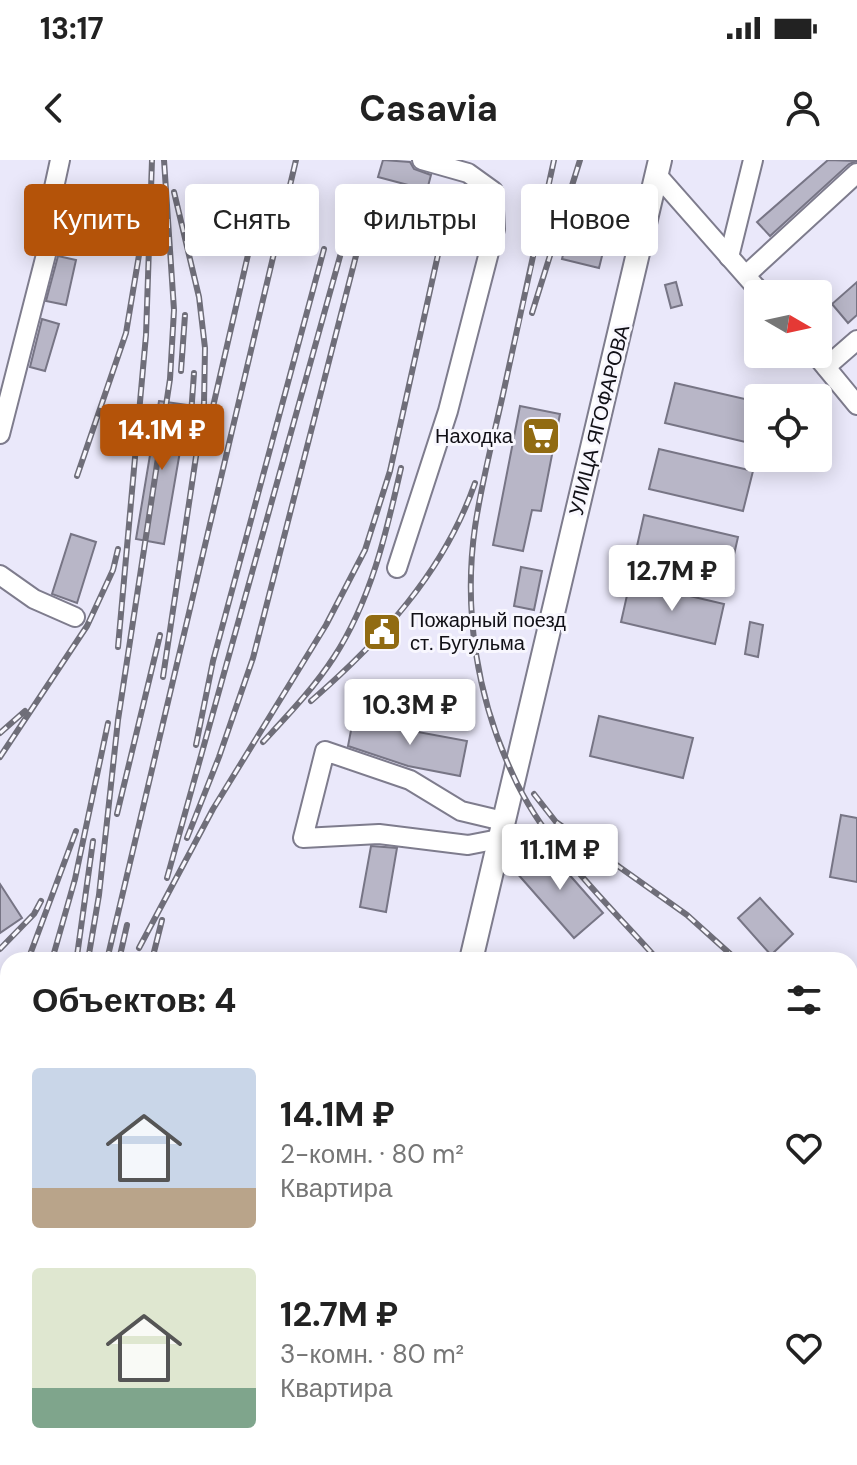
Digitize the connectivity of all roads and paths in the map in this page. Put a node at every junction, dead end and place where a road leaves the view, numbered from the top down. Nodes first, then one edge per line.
1 (60, 160) edge
2 (422, 160) edge
3 (753, 160) edge
4 (659, 168) edge
5 (857, 173) edge
6 (729, 257) junction
7 (746, 275) junction
8 (750, 280) edge
9 (857, 340) edge
10 (832, 354) edge
11 (827, 368) edge
12 (857, 405) edge
13 (0, 434) edge
14 (397, 568) dead end
15 (0, 575) edge
16 (75, 617) dead end
17 (501, 830) junction
18 (473, 952) edge

1 - 13 street
2 - 14 street
3 - 6 street
4 - 6 street
4 - 17 main road, УЛИЦА ЯГОФАРОВА
5 - 7 street
6 - 7 street
7 - 8 street
9 - 10 street
11 - 12 street
15 - 16 street
17 - 17 street
17 - 18 main road, УЛИЦА ЯГОФАРОВА

